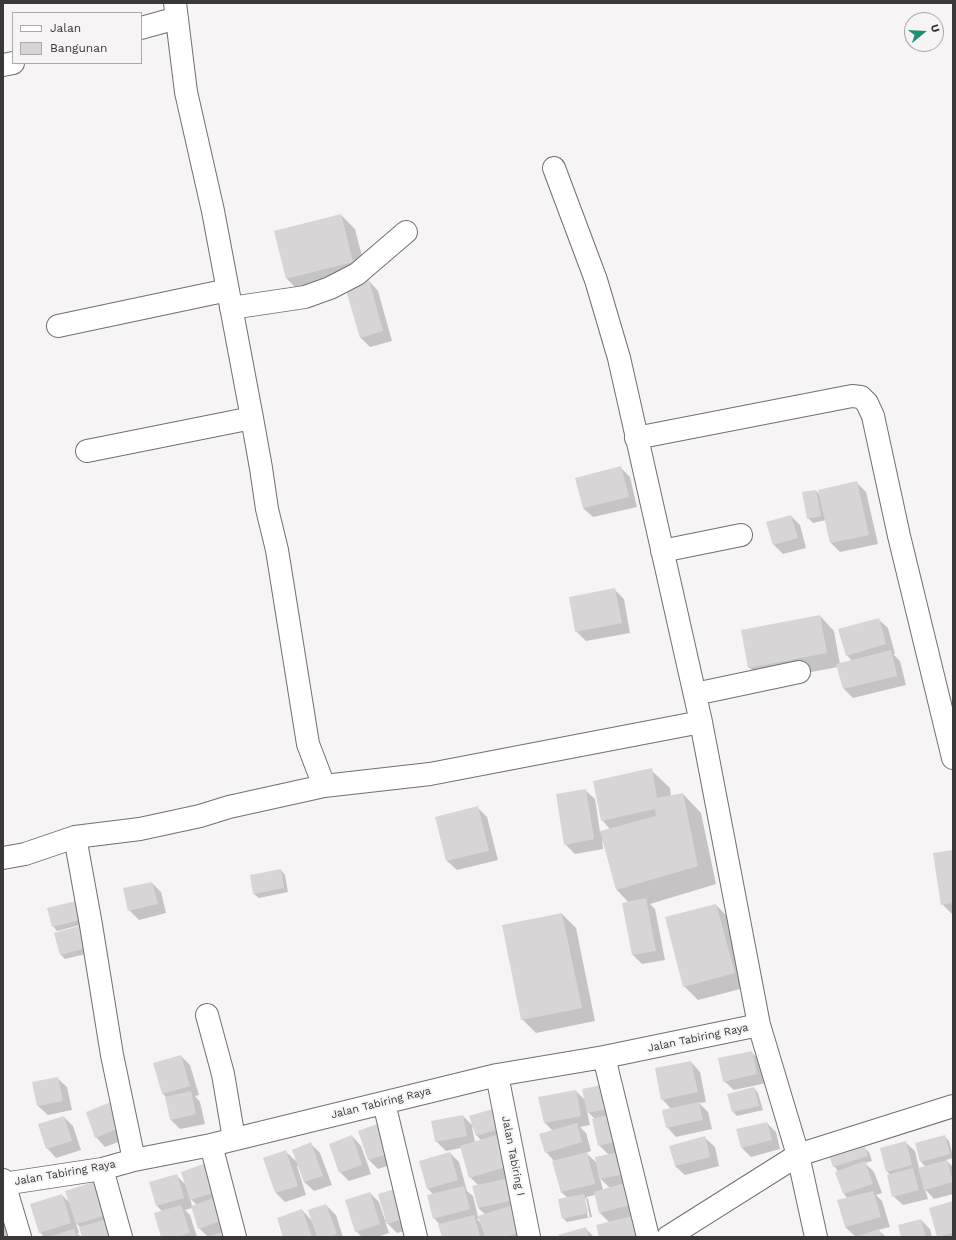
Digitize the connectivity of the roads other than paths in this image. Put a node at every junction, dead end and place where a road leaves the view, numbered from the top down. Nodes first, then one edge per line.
1 (176, 10) edge
2 (142, 27) edge
3 (554, 168) dead end
4 (406, 232) dead end
5 (230, 299) junction
6 (58, 326) dead end
7 (252, 418) junction
8 (636, 438) junction
9 (88, 451) dead end
10 (741, 535) dead end
11 (662, 551) junction
12 (799, 672) dead end
13 (695, 694) junction
14 (701, 722) junction
15 (953, 758) edge
16 (324, 786) junction
17 (75, 837) junction
18 (3, 858) edge
19 (207, 1015) dead end
20 (759, 1025) junction
21 (604, 1057) junction
22 (497, 1075) junction
23 (384, 1103) junction
24 (953, 1106) edge
25 (234, 1140) junction
26 (211, 1145) junction
27 (798, 1155) junction
28 (134, 1160) junction
29 (102, 1169) junction
30 (3, 1183) edge
31 (20, 1237) edge
32 (122, 1237) edge
33 (235, 1237) edge
34 (416, 1237) edge
35 (529, 1237) edge
36 (648, 1237) edge
37 (668, 1237) edge
38 (816, 1237) edge

1 - 2 street
1 - 5 street
3 - 8 street
4 - 5 street
5 - 6 street
5 - 7 street
7 - 9 street
7 - 16 street
8 - 11 street
8 - 15 street
10 - 11 street
11 - 13 street
12 - 13 street
13 - 14 street
14 - 16 street
14 - 20 street
16 - 17 street
17 - 18 street
17 - 28 street
19 - 25 street
20 - 21 street, Jalan Tabiring Raya
20 - 27 street
21 - 22 street, Jalan Tabiring Raya
21 - 36 street
22 - 23 street, Jalan Tabiring Raya
22 - 35 street, Jalan Tabiring I
23 - 25 street, Jalan Tabiring Raya
23 - 34 street
24 - 27 street
25 - 26 street, Jalan Tabiring Raya
26 - 28 street, Jalan Tabiring Raya
26 - 33 street
27 - 37 street
27 - 38 street
28 - 29 street, Jalan Tabiring Raya
29 - 30 street, Jalan Tabiring Raya
29 - 32 street
30 - 31 street

